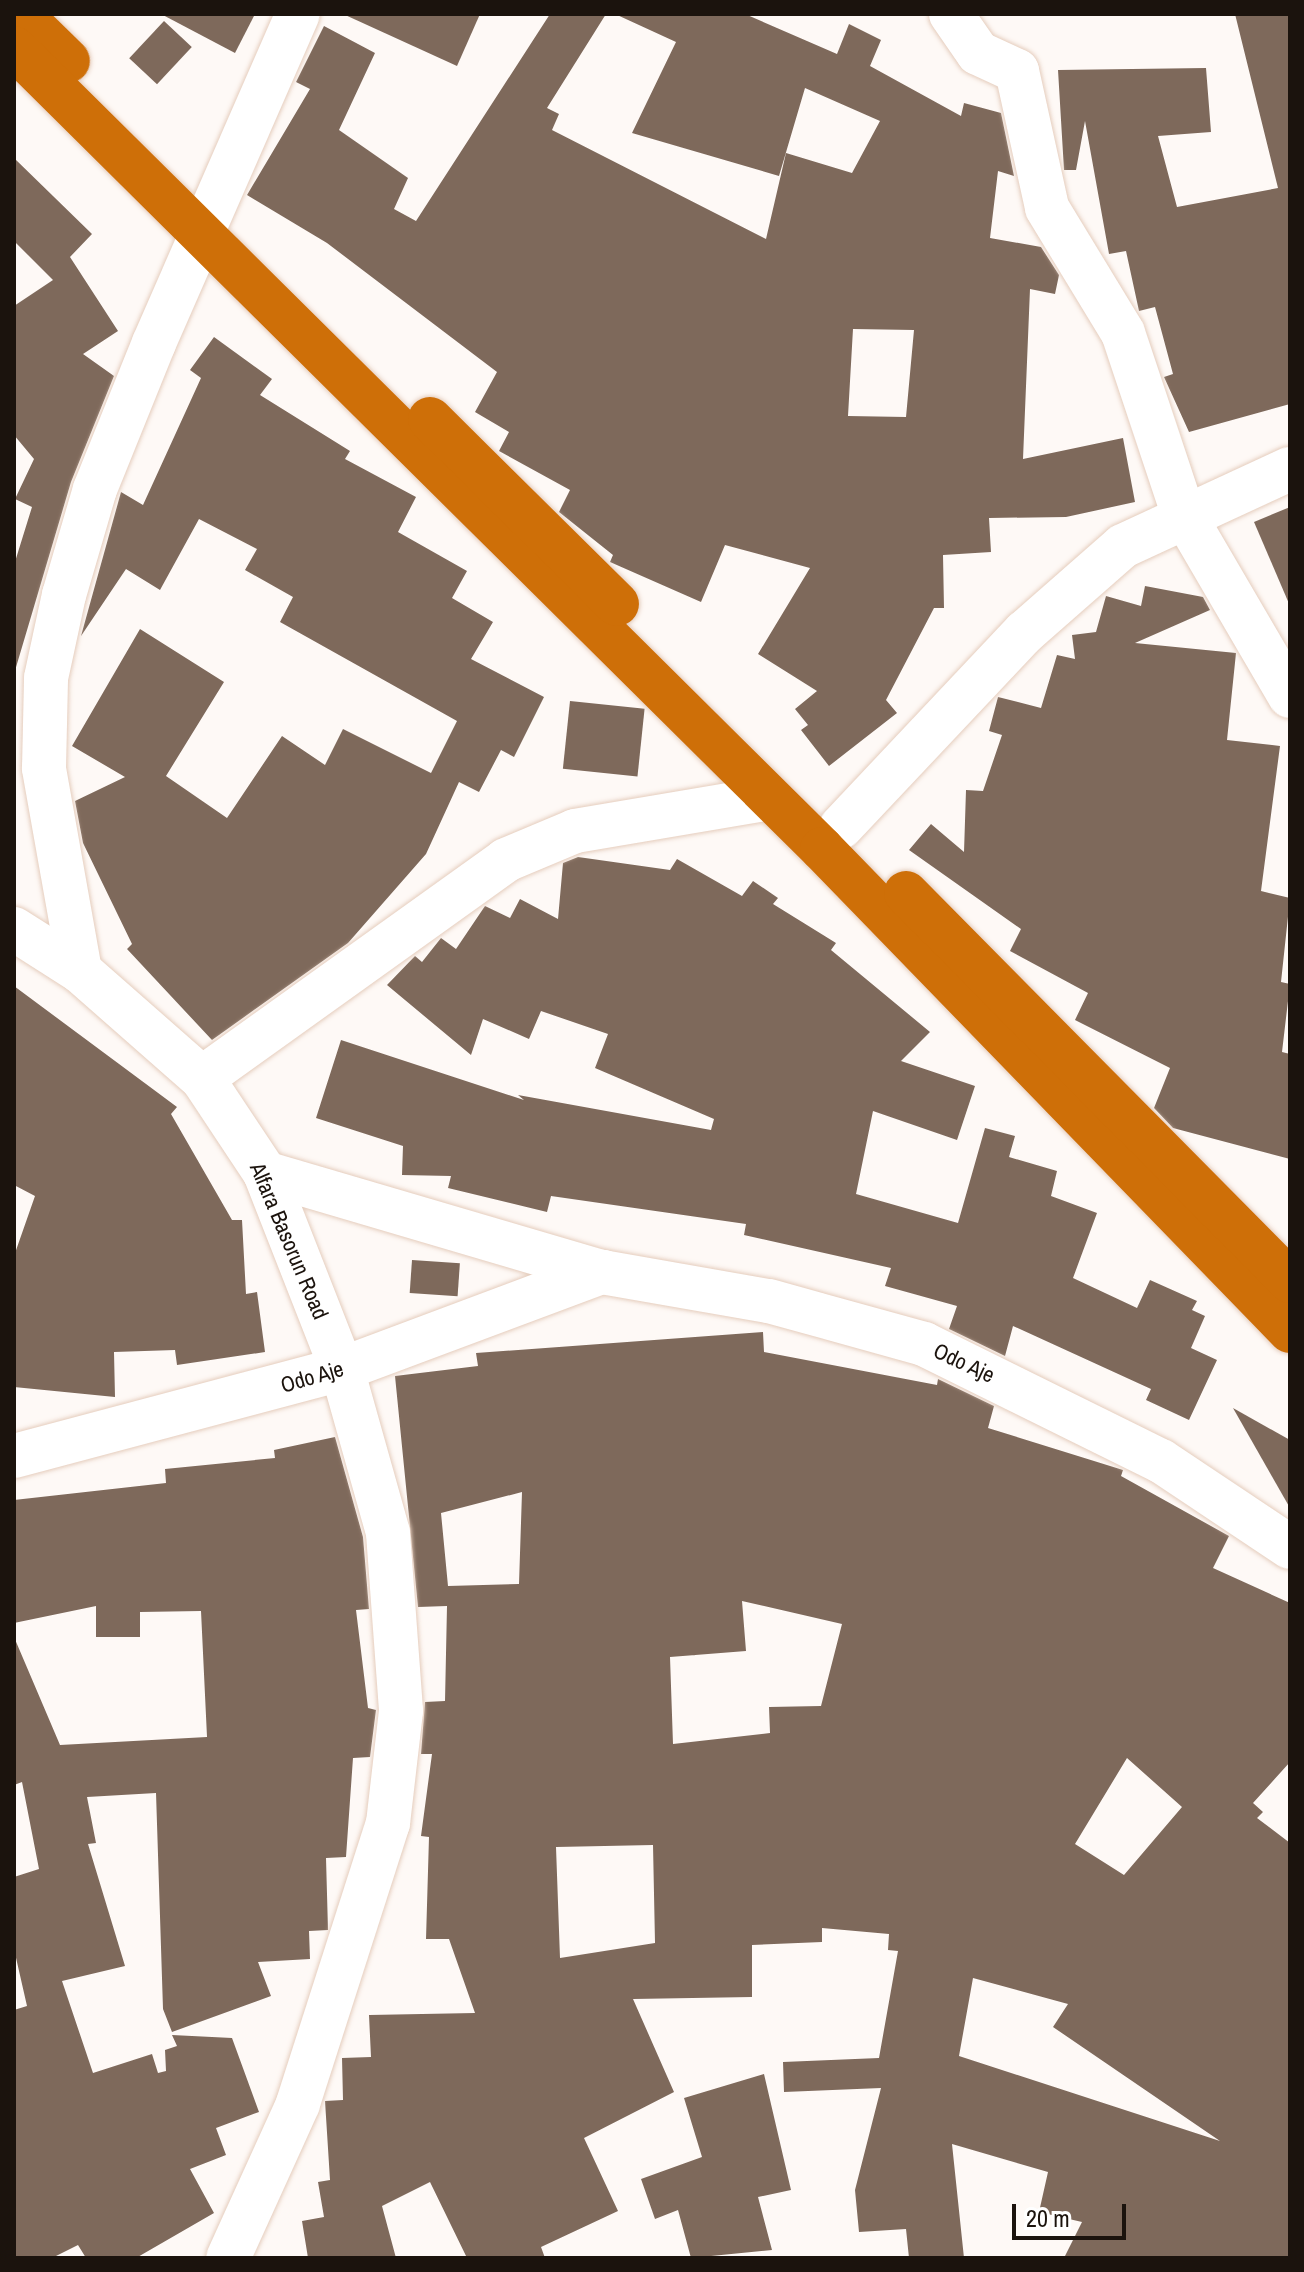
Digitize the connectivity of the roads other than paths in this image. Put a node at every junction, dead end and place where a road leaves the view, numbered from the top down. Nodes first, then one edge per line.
1 (20, 14) edge
2 (298, 14) edge
3 (951, 14) edge
4 (14, 48) edge
5 (211, 223) junction
6 (1290, 469) edge
7 (1183, 513) junction
8 (1290, 696) edge
9 (770, 798) junction
10 (841, 827) junction
11 (14, 929) edge
12 (80, 971) junction
13 (202, 1078) junction
14 (265, 1173) junction
15 (602, 1272) junction
16 (1290, 1281) edge
17 (1290, 1331) edge
18 (342, 1369) junction
19 (14, 1456) edge
20 (1290, 1547) edge
21 (228, 2258) edge

1 - 5 highway
2 - 5 street
3 - 7 street
4 - 5 highway
5 - 9 highway
5 - 10 highway
5 - 12 street
6 - 7 street
7 - 8 street
7 - 10 street
9 - 13 street
9 - 17 highway
10 - 16 highway
11 - 12 street, Alfara Basorun Road
12 - 13 street, Alfara Basorun Road
13 - 14 street, Alfara Basorun Road
14 - 15 street, Odo Aje
14 - 18 street, Alfara Basorun Road
15 - 18 street, Odo Aje
15 - 20 street, Odo Aje
18 - 19 street, Odo Aje
18 - 21 street, Alfara Basorun Road

